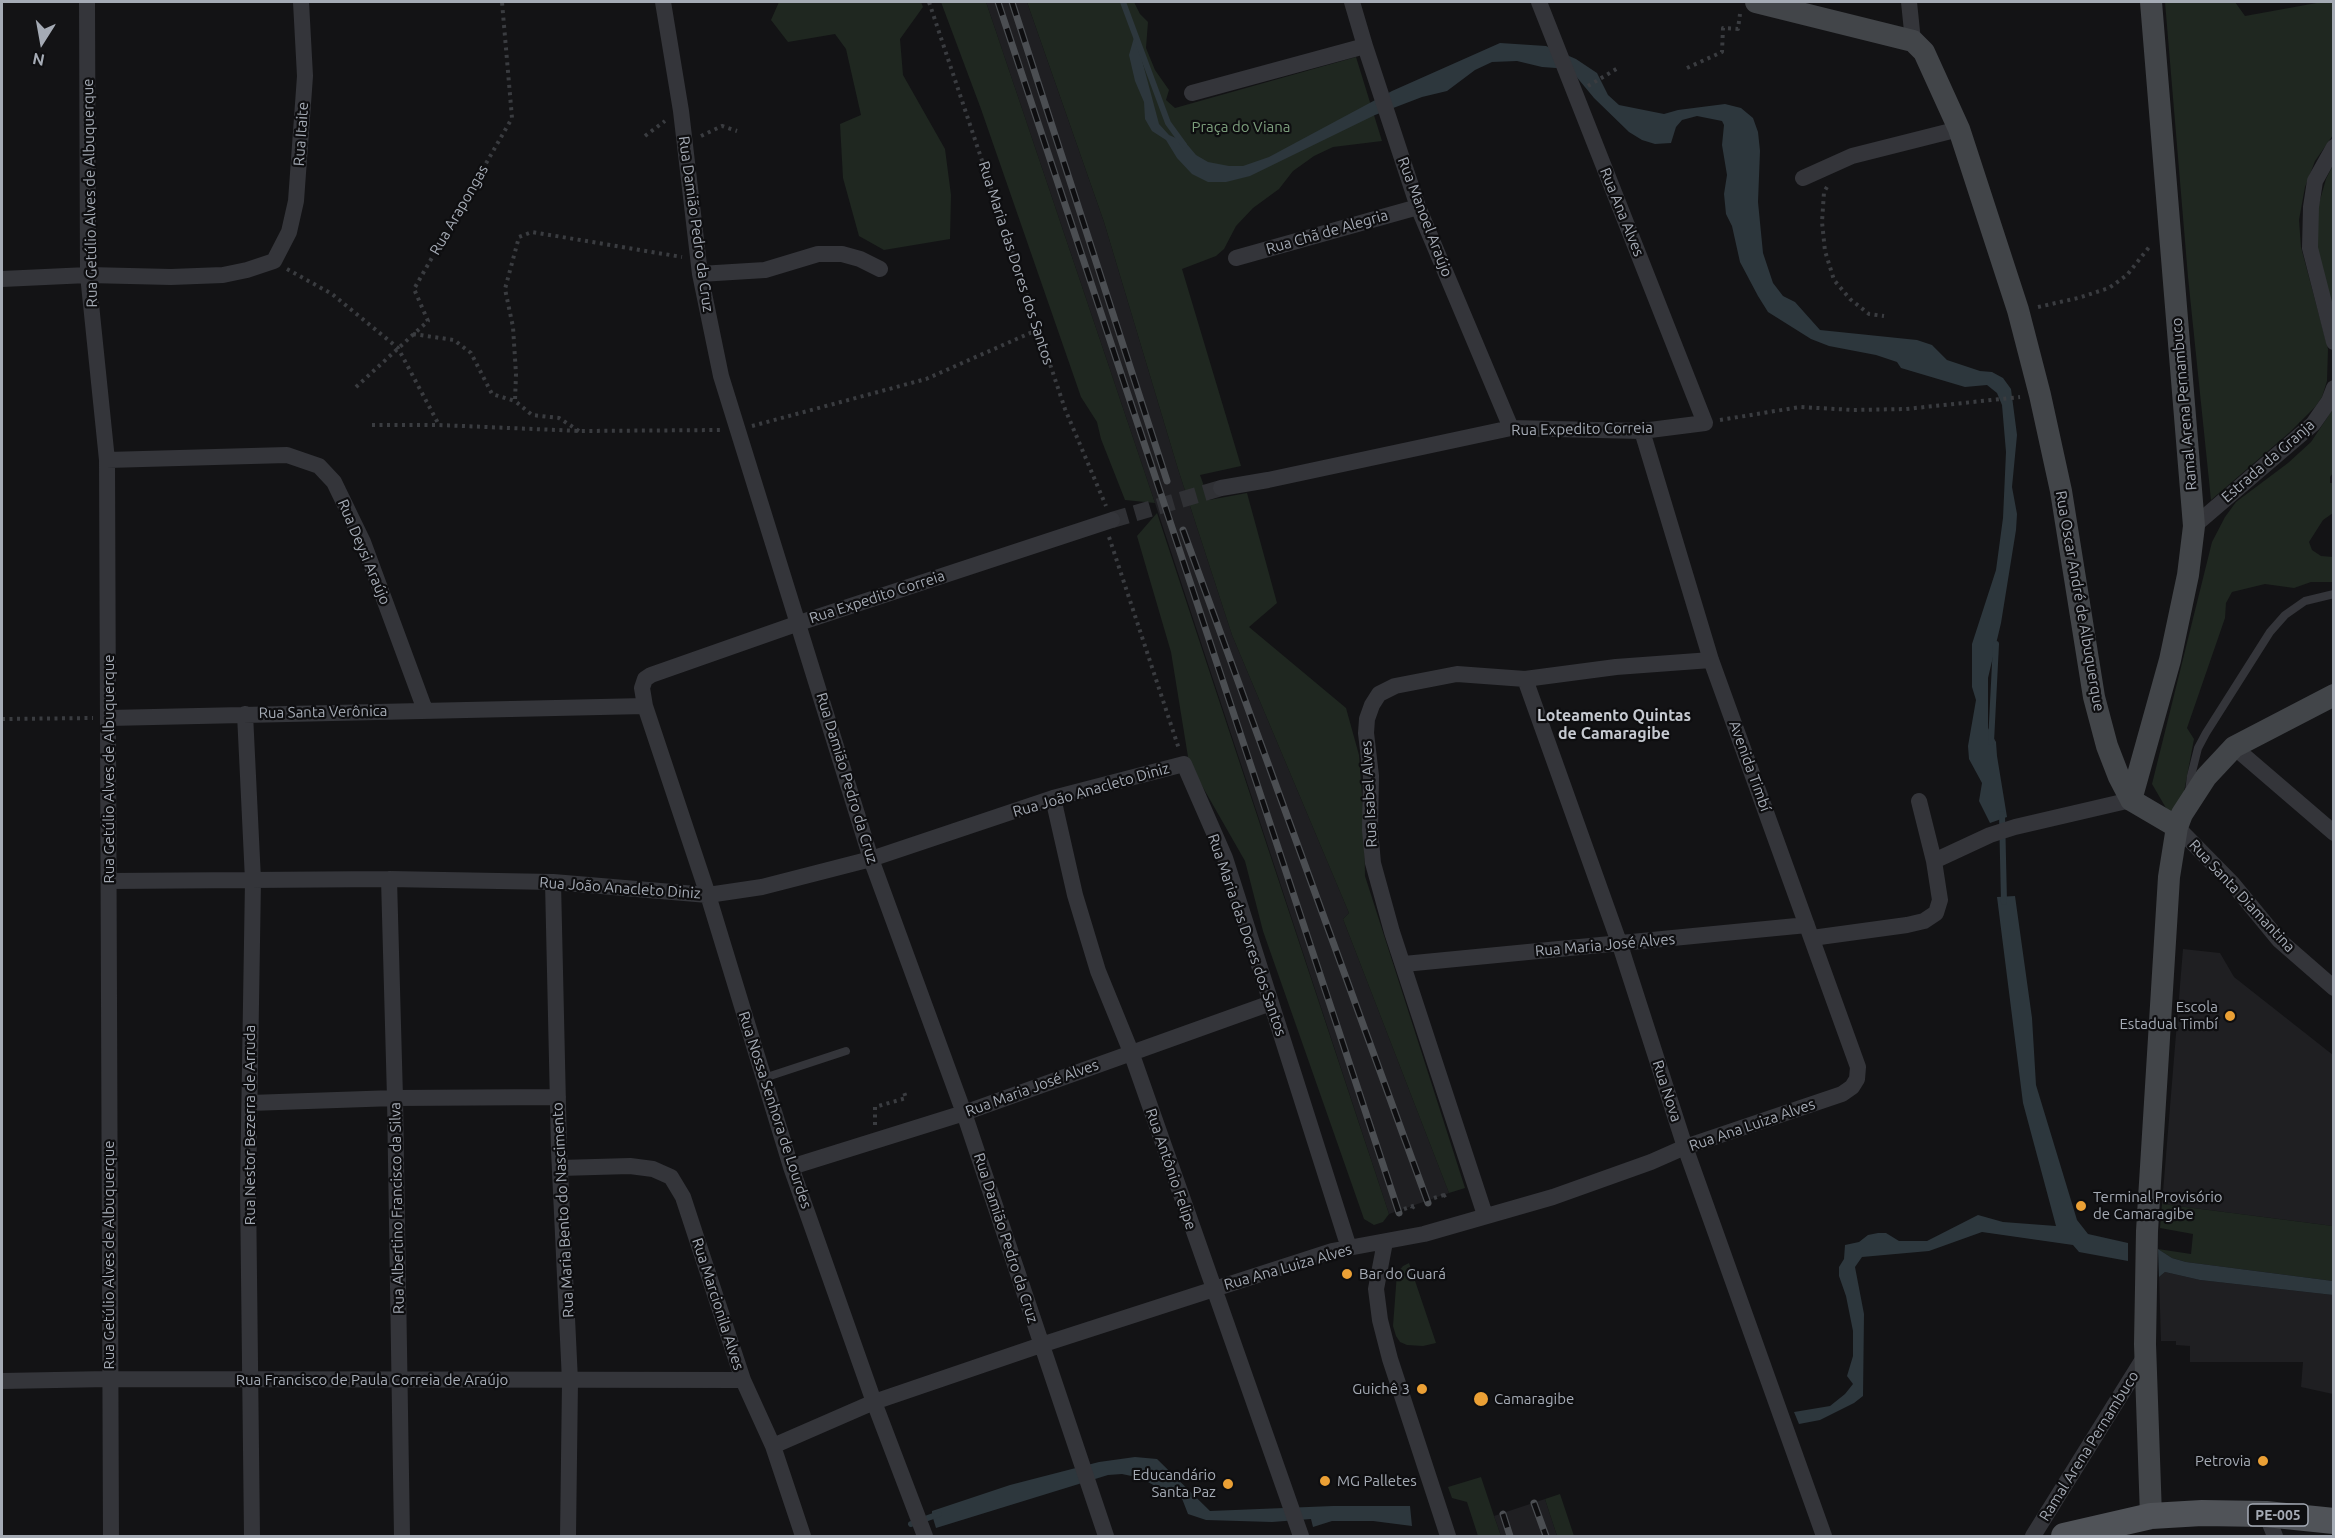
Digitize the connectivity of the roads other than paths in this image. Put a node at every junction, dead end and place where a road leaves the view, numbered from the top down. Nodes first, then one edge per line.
1 (87, 2) edge
2 (301, 2) edge
3 (663, 2) edge
4 (1352, 2) edge
5 (1539, 2) edge
6 (1909, 2) edge
7 (2151, 2) edge
8 (1748, 6) edge
9 (1913, 41) junction
10 (1365, 46) junction
11 (1192, 93) dead end
12 (1959, 129) junction
13 (2334, 147) edge
14 (1803, 178) dead end
15 (1418, 207) junction
16 (1236, 258) dead end
17 (699, 267) junction
18 (880, 268) dead end
19 (88, 276) junction
20 (2, 279) edge
21 (2334, 342) edge
22 (2334, 388) edge
23 (1705, 423) joint
24 (1511, 428) junction
25 (1642, 431) junction
26 (107, 460) junction
27 (1221, 488) tunnel mouth
28 (1108, 521) tunnel mouth
29 (2194, 526) junction
30 (2334, 594) edge
31 (799, 623) junction
32 (1711, 660) junction
33 (645, 679) joint
34 (1525, 679) junction
35 (2334, 695) edge
36 (645, 706) junction
37 (425, 710) junction
38 (245, 714) junction
39 (109, 718) junction
40 (2234, 747) junction
41 (1184, 764) joint
42 (1053, 798) junction
43 (2131, 800) junction
44 (1919, 801) dead end
45 (2187, 805) junction
46 (2177, 828) junction
47 (2334, 833) edge
48 (871, 858) junction
49 (1934, 861) junction
50 (389, 879) junction
51 (253, 880) junction
52 (110, 881) junction
53 (553, 882) junction
54 (708, 895) junction
55 (1809, 932) junction
56 (1620, 945) junction
57 (1404, 964) junction
58 (2334, 988) edge
59 (1271, 1003) junction
60 (846, 1051) dead end
61 (1131, 1052) junction
62 (764, 1078) junction
63 (1842, 1094) joint
64 (558, 1097) junction
65 (394, 1098) junction
66 (250, 1103) junction
67 (964, 1113) junction
68 (1685, 1148) junction
69 (791, 1167) junction
70 (560, 1168) junction
71 (1485, 1215) junction
72 (1385, 1242) junction
73 (1349, 1248) junction
74 (1213, 1289) junction
75 (1041, 1345) junction
76 (2146, 1356) junction
77 (109, 1379) junction
78 (250, 1380) junction
79 (743, 1380) junction
80 (2, 1381) edge
81 (400, 1381) junction
82 (570, 1381) junction
83 (873, 1402) junction
84 (772, 1446) junction
85 (2151, 1516) junction
86 (2334, 1521) edge
87 (2271, 1525) edge
88 (1299, 1531) edge
89 (111, 1536) edge
90 (252, 1536) edge
91 (402, 1536) edge
92 (568, 1536) edge
93 (803, 1536) edge
94 (925, 1536) edge
95 (1106, 1536) edge
96 (1448, 1536) edge
97 (1824, 1536) edge
98 (2033, 1536) edge
99 (2064, 1536) edge

1 - 19 street, Rua Getúlio Alves de Albuquerque
2 - 19 street, Rua Itaite
3 - 17 street, Rua Damião Pedro da Cruz
4 - 10 street, Rua Manoel Araújo
5 - 23 street, Rua Ana Alves
6 - 9 street, Rua Oscar André de Albuquerque
7 - 29 street, Ramal Arena Pernambuco
8 - 9 street
9 - 12 street, Rua Oscar André de Albuquerque
10 - 11 street
10 - 15 street, Rua Manoel Araújo
12 - 14 street
12 - 43 street, Rua Oscar André de Albuquerque
13 - 21 street
15 - 16 street, Rua Chã de Alegria
15 - 24 street, Rua Manoel Araújo
17 - 18 street
17 - 31 street, Rua Damião Pedro da Cruz
19 - 20 street
19 - 26 street, Rua Getúlio Alves de Albuquerque
22 - 29 street, Estrada da Granja
23 - 25 street, Rua Expedito Correia
24 - 25 street, Rua Expedito Correia
24 - 27 street, Rua Expedito Correia
25 - 32 street, Avenida Timbí
26 - 37 street, Rua Deysi Araújo
26 - 39 street, Rua Getúlio Alves de Albuquerque
28 - 31 street, Rua Expedito Correia
29 - 43 street, Ramal Arena Pernambuco
30 - 45 lane
31 - 33 street, Rua Expedito Correia
31 - 48 street, Rua Damião Pedro da Cruz
32 - 34 street, Rua Isabel Alves
32 - 55 street, Avenida Timbí
33 - 36 street, Rua Nossa Senhora de Lourdes
34 - 56 street, Rua Nova
34 - 57 street, Rua Isabel Alves
35 - 40 street
36 - 37 street, Rua Santa Verônica
36 - 54 street, Rua Nossa Senhora de Lourdes
37 - 38 street, Rua Santa Verônica
38 - 39 street, Rua Santa Verônica
38 - 51 street, Rua Nestor Bezerra de Arruda
39 - 52 street, Rua Getúlio Alves de Albuquerque
40 - 45 street
40 - 47 street
41 - 42 street, Rua João Anacleto Diniz
41 - 59 street, Rua Maria das Dores dos Santos
42 - 48 street, Rua João Anacleto Diniz
42 - 61 street, Rua Antônio Felipe
43 - 46 street
43 - 49 street
44 - 49 street, Rua Maria José Alves
45 - 46 street
46 - 58 street, Rua Santa Diamantina
46 - 76 street
48 - 54 street, Rua João Anacleto Diniz
48 - 67 street, Rua Damião Pedro da Cruz
49 - 55 street, Rua Maria José Alves
50 - 51 street, Rua João Anacleto Diniz
50 - 53 street, Rua João Anacleto Diniz
50 - 65 street, Rua Albertino Francisco da Silva
51 - 52 street, Rua João Anacleto Diniz
51 - 66 street, Rua Nestor Bezerra de Arruda
52 - 77 street, Rua Getúlio Alves de Albuquerque
53 - 54 street, Rua João Anacleto Diniz
53 - 64 street, Rua Maria Bento do Nascimento
54 - 62 street, Rua Nossa Senhora de Lourdes
55 - 56 street, Rua Maria José Alves
55 - 63 street, Avenida Timbí
56 - 57 street, Rua Maria José Alves
56 - 68 street, Rua Nova
57 - 71 street, Rua Isabel Alves
59 - 61 street, Rua Maria José Alves
59 - 73 street, Rua Maria das Dores dos Santos
60 - 62 lane
61 - 67 street, Rua Maria José Alves
61 - 74 street, Rua Antônio Felipe
62 - 69 street, Rua Nossa Senhora de Lourdes
63 - 68 street, Rua Ana Luiza Alves
64 - 65 street
64 - 70 street, Rua Maria Bento do Nascimento
65 - 66 street
65 - 81 street, Rua Albertino Francisco da Silva
66 - 78 street, Rua Nestor Bezerra de Arruda
67 - 69 street, Rua Maria José Alves
67 - 75 street, Rua Damião Pedro da Cruz
68 - 71 street, Rua Ana Luiza Alves
68 - 97 street, Rua Nova
69 - 83 street, Rua Nossa Senhora de Lourdes
70 - 79 street, Rua Marcionila Alves
70 - 82 street, Rua Maria Bento do Nascimento
71 - 72 street, Rua Ana Luiza Alves
72 - 73 street, Rua Ana Luiza Alves
72 - 96 street
73 - 74 street, Rua Ana Luiza Alves
74 - 75 street, Rua Ana Luiza Alves
74 - 88 street, Rua Antônio Felipe
75 - 83 street, Rua Ana Luiza Alves
75 - 95 street, Rua Damião Pedro da Cruz
76 - 85 street
76 - 98 street, Ramal Arena Pernambuco
77 - 78 street, Rua Francisco de Paula Correia de Araújo
77 - 80 street, Rua Francisco de Paula Correia de Araújo
77 - 89 street, Rua Getúlio Alves de Albuquerque
78 - 81 street, Rua Francisco de Paula Correia de Araújo
78 - 90 street, Rua Nestor Bezerra de Arruda
79 - 82 street, Rua Francisco de Paula Correia de Araújo
79 - 84 street, Rua Marcionila Alves
81 - 82 street, Rua Francisco de Paula Correia de Araújo
81 - 91 street, Rua Albertino Francisco da Silva
82 - 92 street, Rua Maria Bento do Nascimento
83 - 84 street, Rua Ana Luiza Alves
83 - 94 street, Rua Nossa Senhora de Lourdes
84 - 93 street, Rua Marcionila Alves
85 - 87 main road, PE-005
85 - 99 main road, PE-005
86 - 87 main road, PE-005

